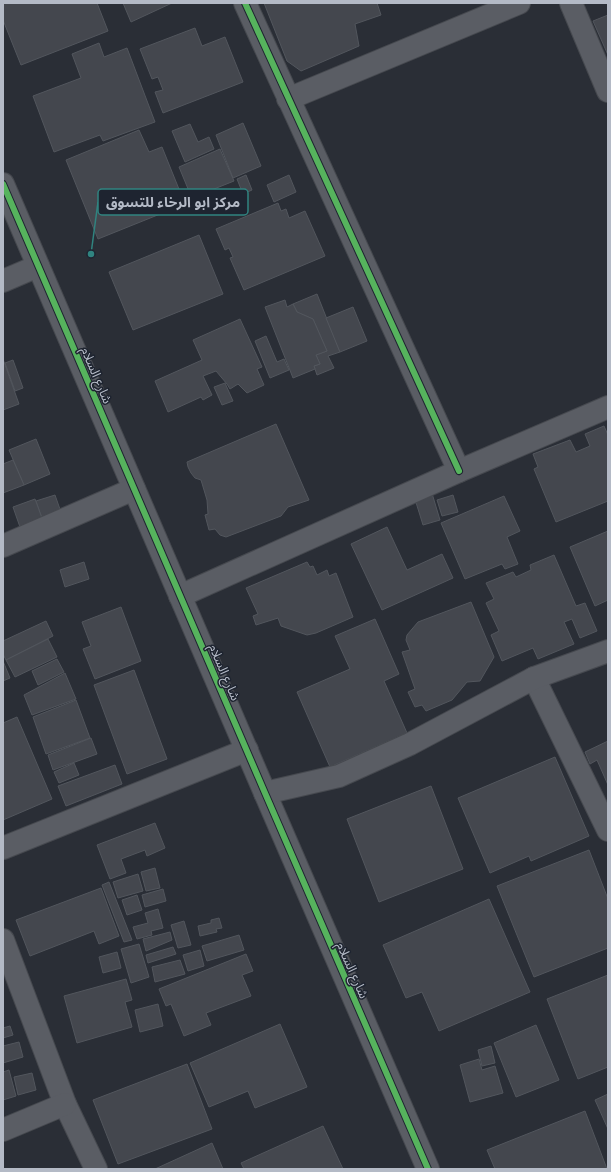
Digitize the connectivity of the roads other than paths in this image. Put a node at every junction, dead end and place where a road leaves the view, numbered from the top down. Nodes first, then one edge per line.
1 (245, 3) edge
2 (519, 3) edge
3 (571, 3) edge
4 (608, 91) edge
5 (288, 99) junction
6 (3, 184) edge
7 (38, 266) junction
8 (3, 281) edge
9 (608, 407) edge
10 (458, 471) junction
11 (134, 489) junction
12 (3, 546) edge
13 (180, 596) junction
14 (608, 651) edge
15 (534, 678) junction
16 (247, 750) junction
17 (265, 793) junction
18 (608, 830) edge
19 (3, 848) edge
20 (3, 940) edge
21 (65, 1104) junction
22 (3, 1130) edge
23 (96, 1169) edge
24 (428, 1169) edge

1 - 5 street
2 - 5 street
3 - 4 street
5 - 10 street
6 - 7 street, شارع السلام
7 - 8 street
7 - 11 street, شارع السلام
9 - 10 street
10 - 13 street
11 - 12 street
11 - 13 street, شارع السلام
13 - 16 street, شارع السلام
14 - 15 street
15 - 17 street
15 - 18 street
16 - 17 street, شارع السلام
16 - 19 street
17 - 24 street, شارع السلام
20 - 21 street
21 - 22 street
21 - 23 street

